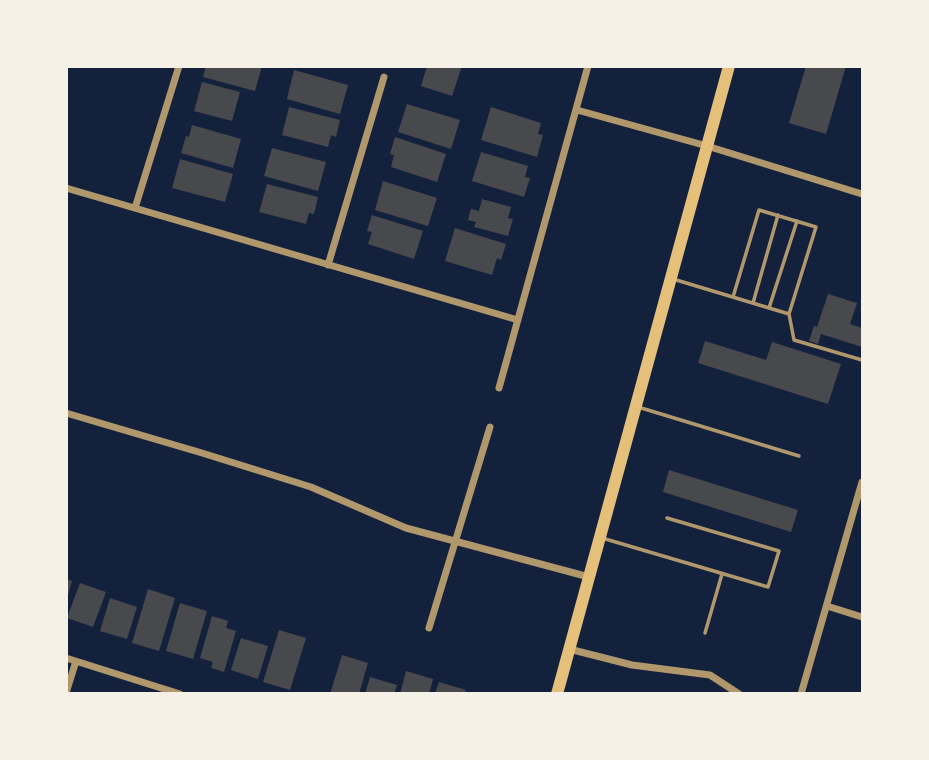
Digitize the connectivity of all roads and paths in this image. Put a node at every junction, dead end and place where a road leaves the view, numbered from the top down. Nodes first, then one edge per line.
1 (179, 66) edge
2 (588, 66) edge
3 (729, 66) edge
4 (384, 77) dead end
5 (577, 110) junction
6 (707, 146) junction
7 (66, 188) edge
8 (863, 194) edge
9 (135, 208) junction
10 (778, 215) junction
11 (797, 221) junction
12 (328, 265) junction
13 (671, 279) junction
14 (733, 297) junction
15 (752, 303) junction
16 (769, 308) junction
17 (789, 314) junction
18 (518, 320) junction
19 (863, 360) edge
20 (499, 388) dead end
21 (636, 407) junction
22 (66, 413) edge
23 (490, 427) dead end
24 (799, 456) dead end
25 (863, 482) edge
26 (667, 517) dead end
27 (600, 538) junction
28 (455, 541) junction
29 (722, 574) junction
30 (589, 577) junction
31 (827, 606) junction
32 (863, 617) edge
33 (429, 628) dead end
34 (705, 633) dead end
35 (569, 649) junction
36 (66, 659) edge
37 (76, 661) junction
38 (66, 693) edge
39 (180, 694) edge
40 (557, 694) edge
41 (739, 694) edge
42 (802, 694) edge

1 - 9 street
2 - 5 street
3 - 6 main road
4 - 12 street
5 - 6 street
5 - 18 street
6 - 8 street
6 - 13 main road
7 - 9 street
9 - 12 street
10 - 11 lane
10 - 14 lane
10 - 15 lane
11 - 16 lane
11 - 17 lane
12 - 18 street
13 - 14 lane
13 - 21 main road
14 - 15 lane
15 - 16 lane
16 - 17 lane
17 - 19 lane
18 - 20 street
21 - 24 lane
21 - 27 main road
22 - 28 street
23 - 28 street
25 - 31 street
26 - 29 lane
27 - 29 lane
27 - 30 main road
28 - 30 street
28 - 33 street
29 - 34 lane
30 - 35 main road
31 - 32 street
31 - 42 street
35 - 40 main road
35 - 41 street
36 - 37 street
37 - 38 street
37 - 39 street

